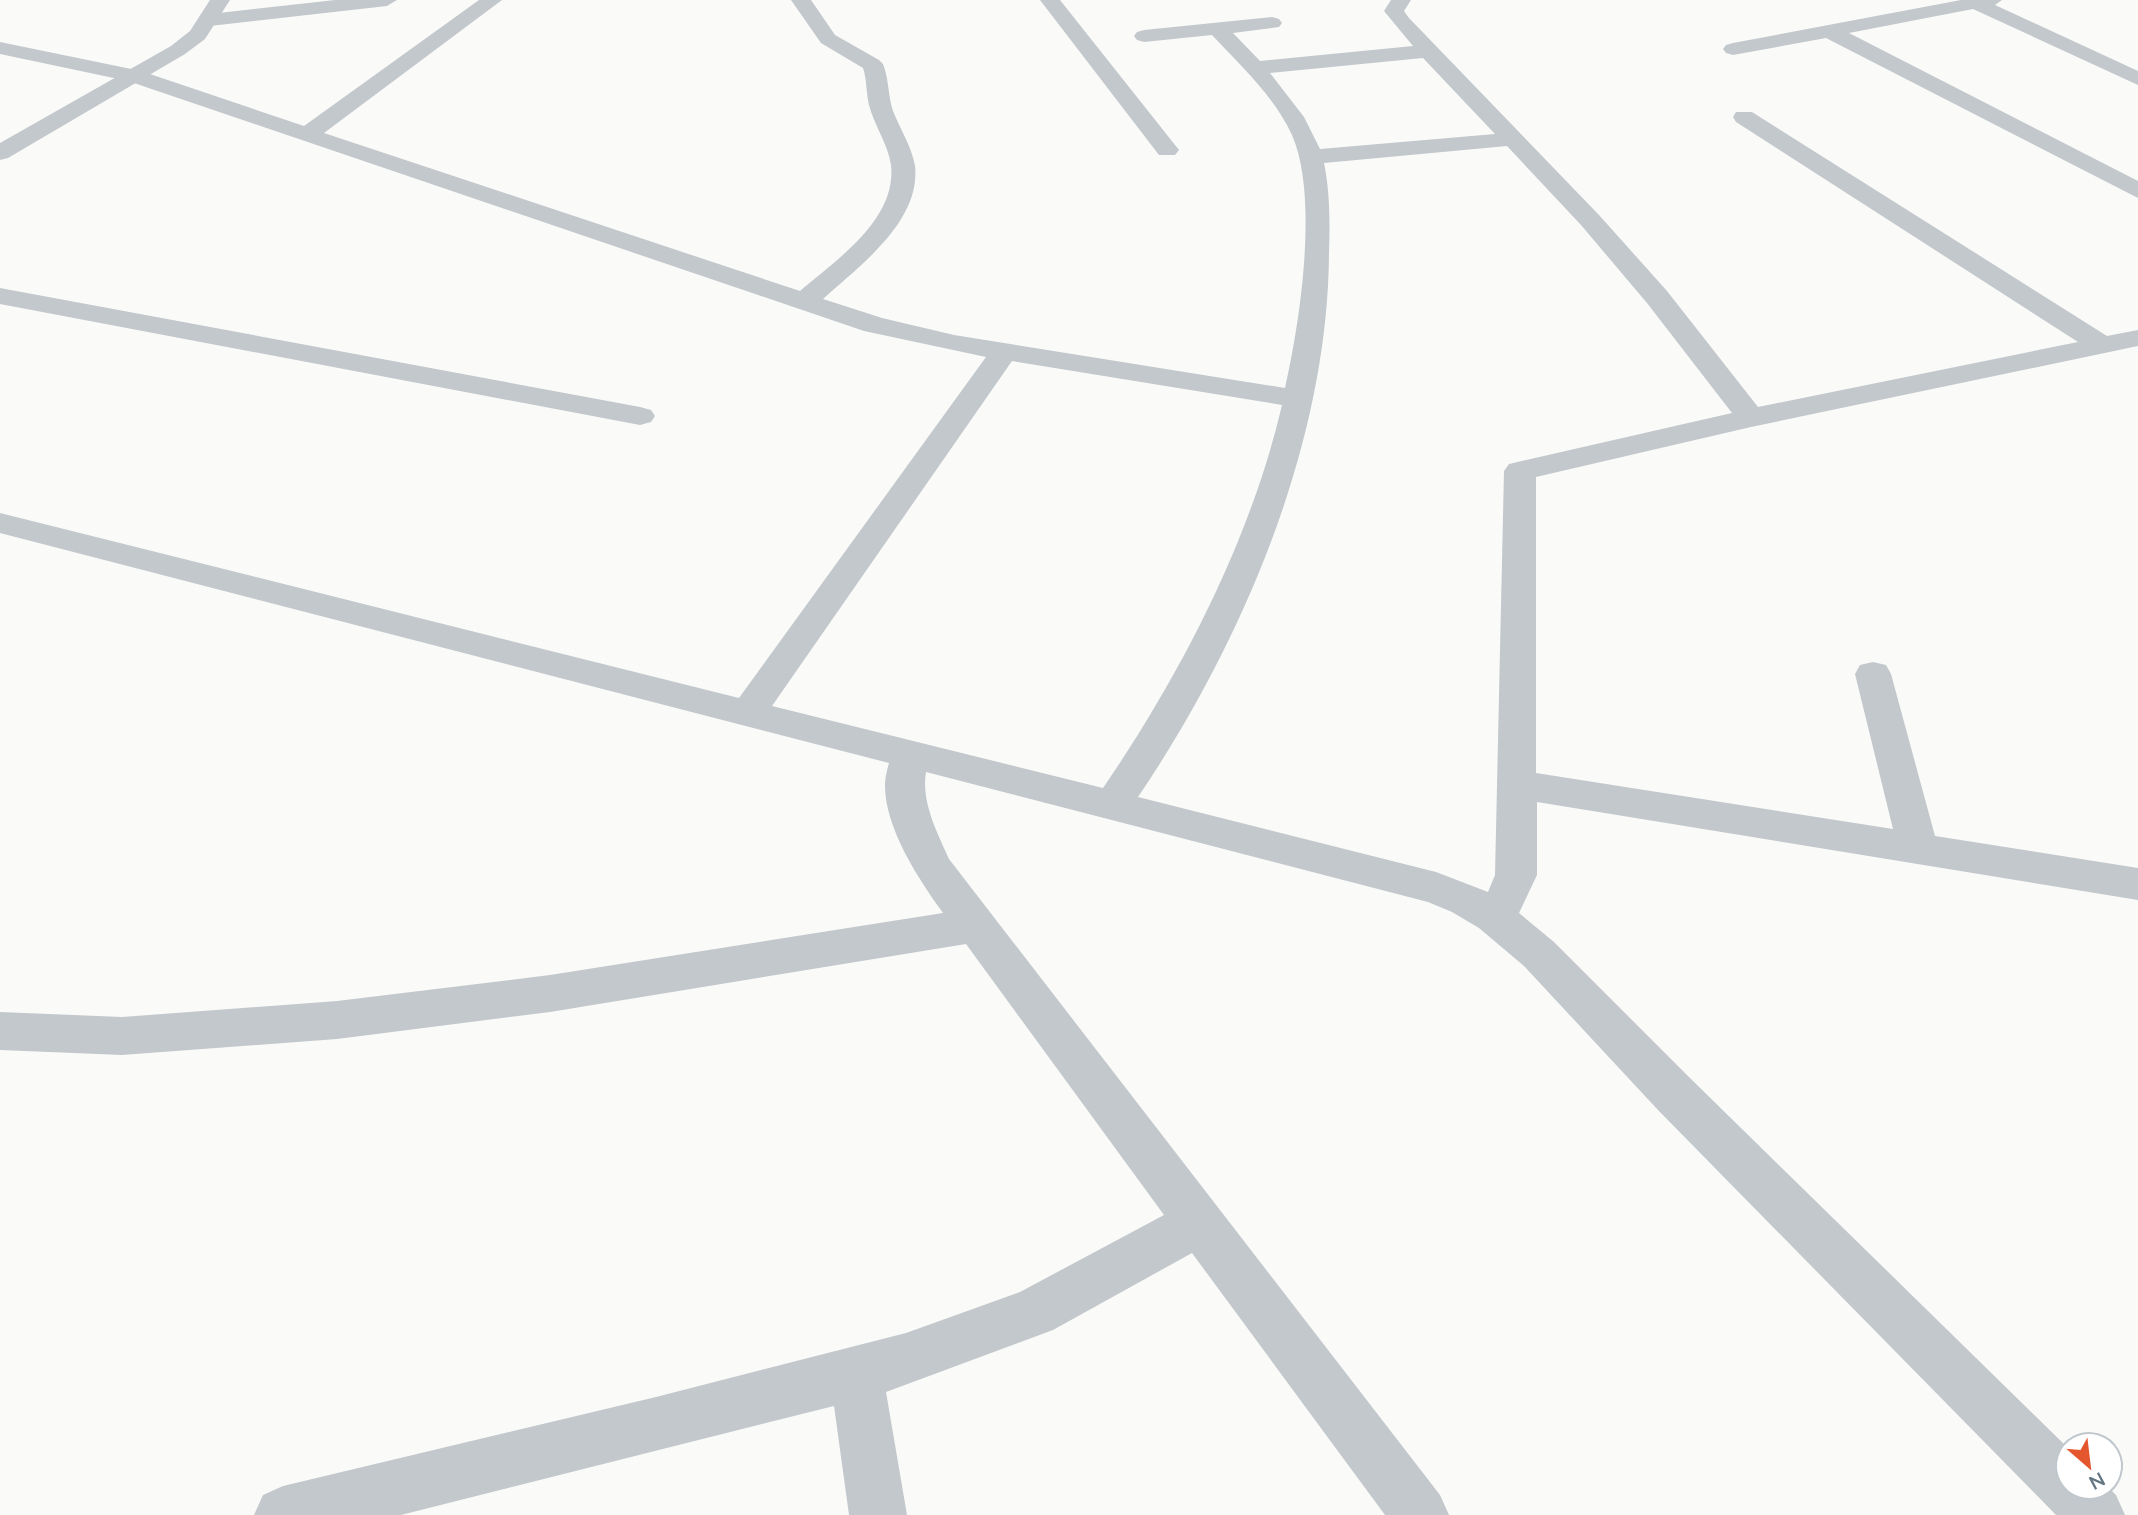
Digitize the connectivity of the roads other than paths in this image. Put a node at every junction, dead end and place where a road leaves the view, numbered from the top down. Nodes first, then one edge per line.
1 (220, 0) edge
2 (387, 0) edge
3 (492, 0) edge
4 (801, 0) edge
5 (1050, 0) edge
6 (1401, 0) edge
7 (1983, 2) edge
8 (1256, 8) dead end
9 (210, 20) junction
10 (1217, 28) junction
11 (1829, 31) junction
12 (1144, 36) dead end
13 (0, 48) edge
14 (1733, 49) dead end
15 (1426, 51) junction
16 (1253, 68) junction
17 (133, 76) junction
18 (2138, 79) edge
19 (1744, 117) dead end
20 (308, 135) junction
21 (1513, 139) junction
22 (1167, 149) dead end
23 (0, 153) edge
24 (1310, 157) junction
25 (2138, 191) edge
26 (0, 296) edge
27 (804, 302) junction
28 (2138, 338) edge
29 (2102, 345) junction
30 (1004, 352) junction
31 (1297, 399) junction
32 (640, 416) dead end
33 (1751, 418) junction
34 (0, 523) edge
35 (1872, 674) dead end
36 (747, 714) junction
37 (909, 756) junction
38 (1517, 784) junction
39 (1111, 807) junction
40 (1918, 848) junction
41 (2138, 884) edge
42 (1494, 916) junction
43 (976, 925) junction
44 (0, 1031) edge
45 (1200, 1222) junction
46 (856, 1373) junction
47 (283, 1515) edge
48 (878, 1515) edge
49 (1420, 1515) edge
50 (2096, 1515) edge

1 - 9 street
2 - 9 street
3 - 20 street
4 - 27 street
5 - 22 street
6 - 15 street
7 - 11 street
7 - 18 street
8 - 10 street
9 - 17 street
10 - 12 street
10 - 16 street
11 - 14 street
11 - 25 street
13 - 17 street
15 - 16 street
15 - 21 street
16 - 24 street
17 - 20 street
17 - 23 street
19 - 29 street
20 - 27 street
21 - 24 street
21 - 33 street
24 - 31 street
26 - 32 street
27 - 30 street
28 - 29 street
29 - 33 street
30 - 31 street
30 - 36 street
31 - 39 street
33 - 38 street
34 - 36 street
35 - 40 street
36 - 37 street
37 - 39 street
37 - 43 street
38 - 40 street
38 - 42 street
39 - 42 street
40 - 41 street
42 - 50 street
43 - 44 street
43 - 45 street
45 - 46 street
45 - 49 street
46 - 47 street
46 - 48 street

